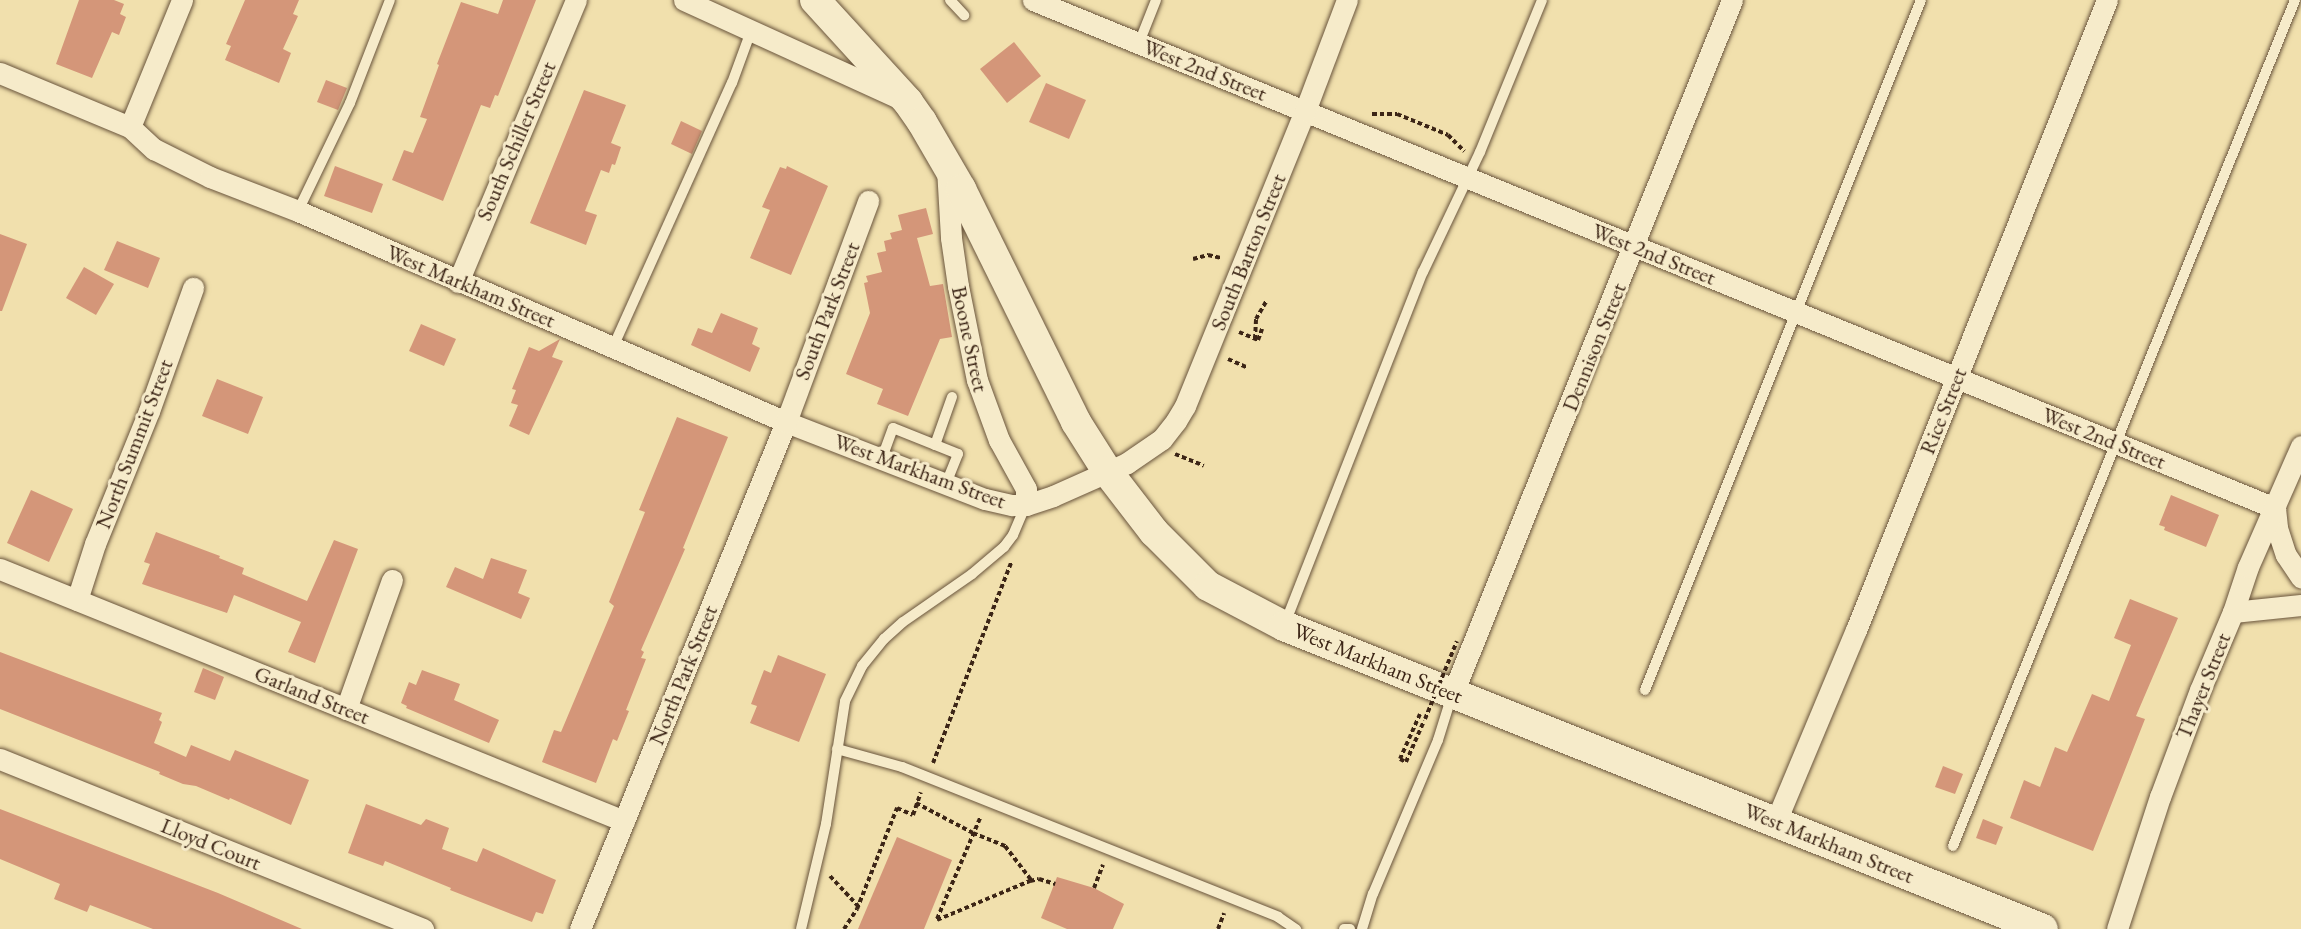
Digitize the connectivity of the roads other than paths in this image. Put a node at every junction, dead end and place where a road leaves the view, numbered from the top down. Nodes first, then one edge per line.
1 (182, 0) edge
2 (390, 0) edge
3 (576, 0) edge
4 (684, 0) edge
5 (815, 0) edge
6 (950, 0) edge
7 (1033, 0) edge
8 (1156, 0) edge
9 (1347, 0) edge
10 (1542, 0) edge
11 (1732, 0) edge
12 (1921, 0) edge
13 (2107, 0) edge
14 (2295, 0) edge
15 (964, 15) dead end
16 (751, 31) junction
17 (1139, 43) junction
18 (0, 73) edge
19 (908, 102) junction
20 (1305, 111) junction
21 (130, 127) junction
22 (947, 164) junction
23 (1471, 171) junction
24 (868, 201) dead end
25 (298, 211) junction
26 (1635, 246) junction
27 (459, 282) junction
28 (193, 288) dead end
29 (1796, 312) junction
30 (614, 345) junction
31 (1957, 377) junction
32 (952, 397) dead end
33 (786, 422) junction
34 (2117, 443) junction
35 (935, 445) junction
36 (2301, 446) edge
37 (882, 458) junction
38 (1107, 471) junction
39 (946, 484) junction
40 (1026, 505) junction
41 (2275, 508) junction
42 (0, 569) edge
43 (2301, 577) edge
44 (392, 580) dead end
45 (77, 600) junction
46 (2301, 605) edge
47 (2233, 612) junction
48 (1284, 626) junction
49 (1645, 690) dead end
50 (1453, 693) junction
51 (346, 709) junction
52 (837, 749) junction
53 (0, 759) edge
54 (1776, 821) junction
55 (624, 822) junction
56 (1953, 846) dead end
57 (423, 929) edge
58 (580, 929) edge
59 (801, 929) edge
60 (1296, 929) edge
61 (1344, 929) edge
62 (1350, 929) edge
63 (1362, 929) edge
64 (2043, 929) edge
65 (2117, 929) edge

1 - 21 street
2 - 25 lane
3 - 27 street, South Schiller Street
4 - 16 street
5 - 19 main road, Boone Street
6 - 15 lane
7 - 17 street, West 2nd Street
8 - 17 lane
9 - 20 street, South Barton Street
10 - 23 lane
11 - 26 street, Dennison Street
12 - 29 lane
13 - 31 street, Rice Street
14 - 34 lane
16 - 19 street
16 - 30 lane
17 - 20 street, West 2nd Street
18 - 21 street, West Markham Street
19 - 22 main road, Boone Street
20 - 23 street, West 2nd Street
20 - 38 street, South Barton Street
21 - 25 street, West Markham Street
22 - 38 main road, Boone Street
22 - 40 street, Boone Street
23 - 26 street, West 2nd Street
23 - 48 lane
24 - 33 street, South Park Street
25 - 27 street, West Markham Street
26 - 29 street, West 2nd Street
26 - 50 street, Dennison Street
27 - 30 street, West Markham Street
28 - 45 street, North Summit Street
29 - 31 street, West 2nd Street
29 - 49 lane
30 - 33 street, West Markham Street
31 - 34 street, West 2nd Street
31 - 54 street, Rice Street
32 - 35 lane
33 - 37 street, West Markham Street
33 - 55 street, North Park Street
34 - 41 street, West 2nd Street
34 - 56 lane
35 - 37 lane
35 - 39 lane
36 - 41 street, Thayer Street
37 - 39 street, West Markham Street
38 - 40 street, West Markham Street
38 - 48 main road, West Markham Street
39 - 40 street, West Markham Street
40 - 52 lane
41 - 43 street
41 - 47 street, Thayer Street
42 - 45 street, Garland Street
44 - 51 street
45 - 51 street, Garland Street
46 - 47 street
47 - 65 street, Thayer Street
48 - 50 main road, West Markham Street
50 - 54 main road, West Markham Street
50 - 63 lane
51 - 55 street, Garland Street
52 - 59 lane
52 - 60 lane
53 - 57 street, Lloyd Court
54 - 64 main road, West Markham Street
55 - 58 street, North Park Street
61 - 62 lane

